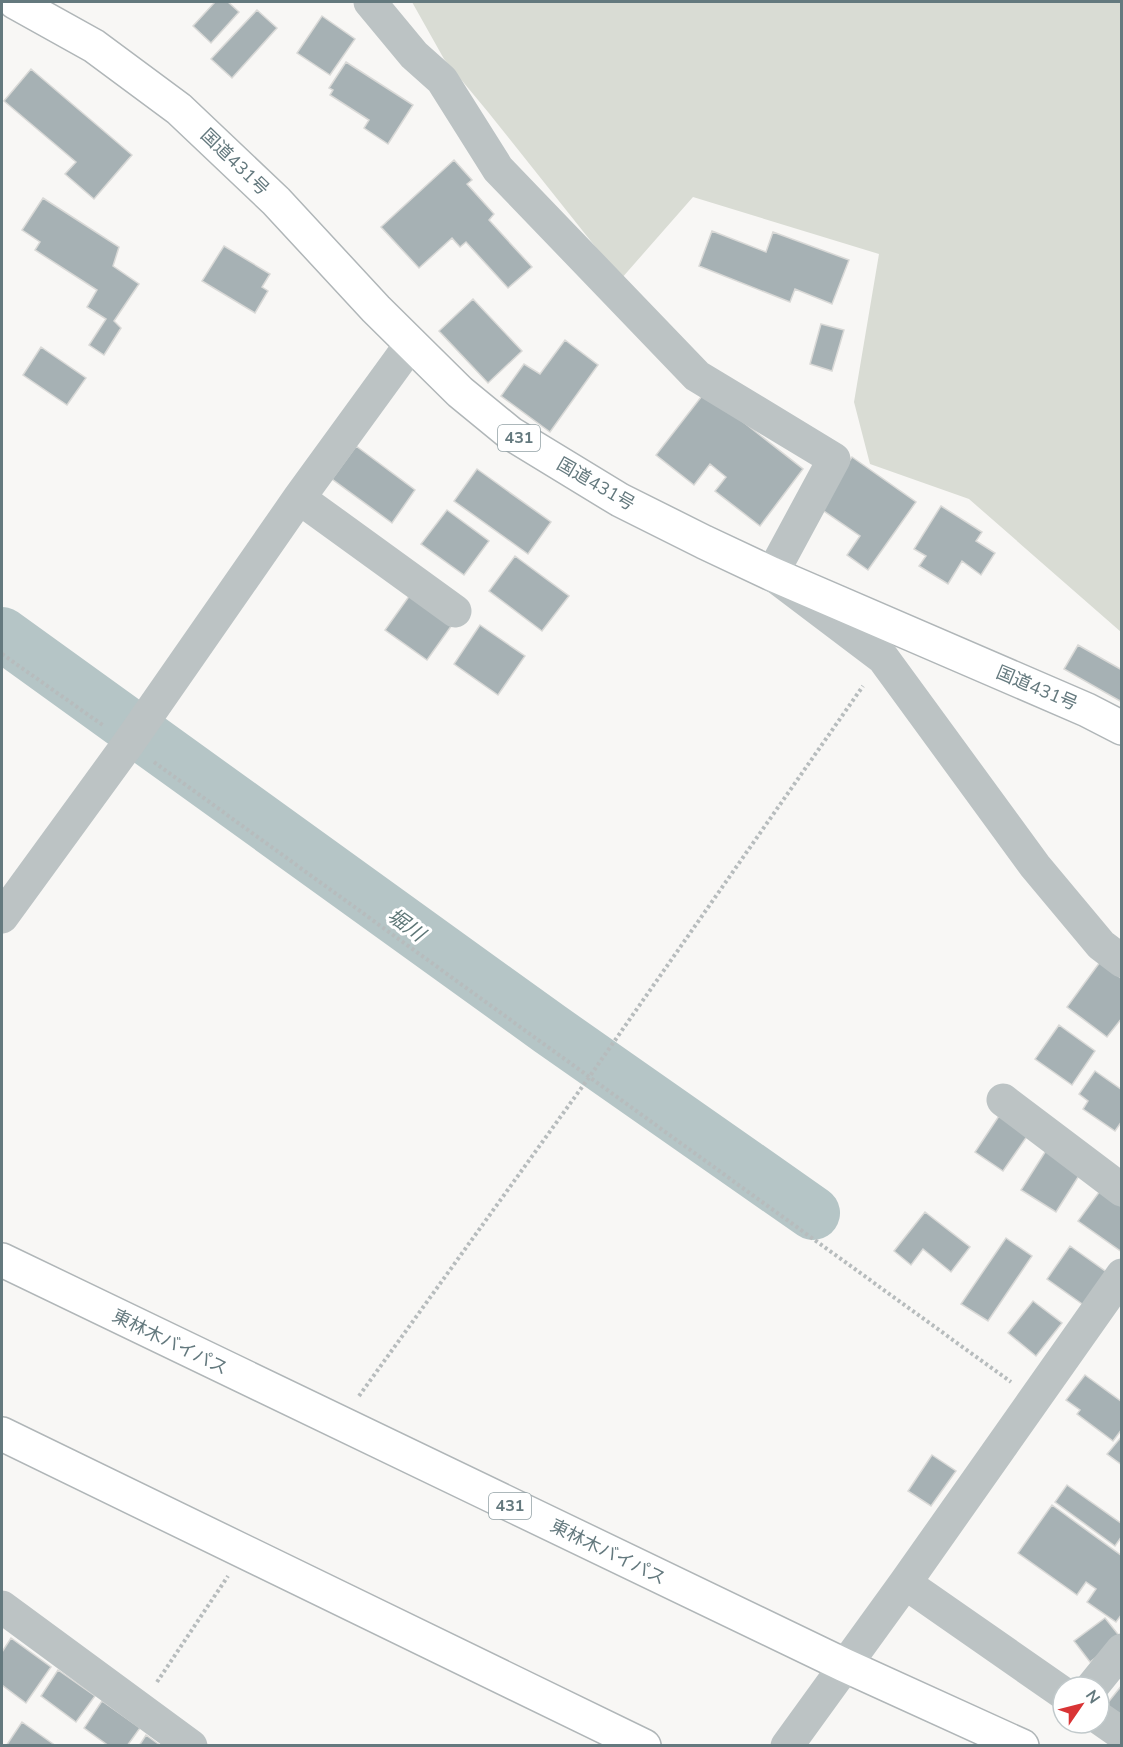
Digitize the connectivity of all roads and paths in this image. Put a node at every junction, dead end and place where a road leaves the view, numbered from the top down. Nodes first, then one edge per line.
1 (15, 2) edge
2 (370, 2) edge
3 (411, 344) junction
4 (299, 498) junction
5 (772, 574) junction
6 (455, 611) dead end
7 (2, 654) edge
8 (883, 658) junction
9 (1122, 728) edge
10 (128, 744) junction
11 (2, 917) edge
12 (1122, 961) edge
13 (590, 1076) junction
14 (1003, 1100) dead end
15 (1122, 1190) edge
16 (2, 1260) edge
17 (1122, 1275) edge
18 (1035, 1400) junction
19 (339, 1424) junction
20 (2, 1434) edge
21 (244, 1553) junction
22 (905, 1583) junction
23 (4, 1613) edge
24 (1122, 1650) edge
25 (844, 1665) junction
26 (1102, 1675) edge
27 (1051, 1685) edge
28 (140, 1708) junction
29 (192, 1746) edge
30 (644, 1746) edge
31 (787, 1746) edge
32 (1022, 1746) edge

1 - 3 highway, 国道431号 / 431
2 - 5 street
3 - 4 street
3 - 5 highway, 国道431号 / 431
4 - 6 street
4 - 10 street
5 - 8 street
5 - 9 highway, 国道431号 / 431
7 - 10 path
8 - 12 street
8 - 13 path
10 - 11 street
10 - 13 path
13 - 18 path
13 - 19 path
14 - 15 street
16 - 19 highway, 東林木バイパス / 431
17 - 18 street
18 - 22 street
19 - 25 highway, 東林木バイパス / 431
20 - 21 highway
21 - 28 path
21 - 30 highway
22 - 25 street
22 - 27 street
23 - 28 street
24 - 26 street
25 - 31 street
25 - 32 highway, 東林木バイパス / 431
28 - 29 street

